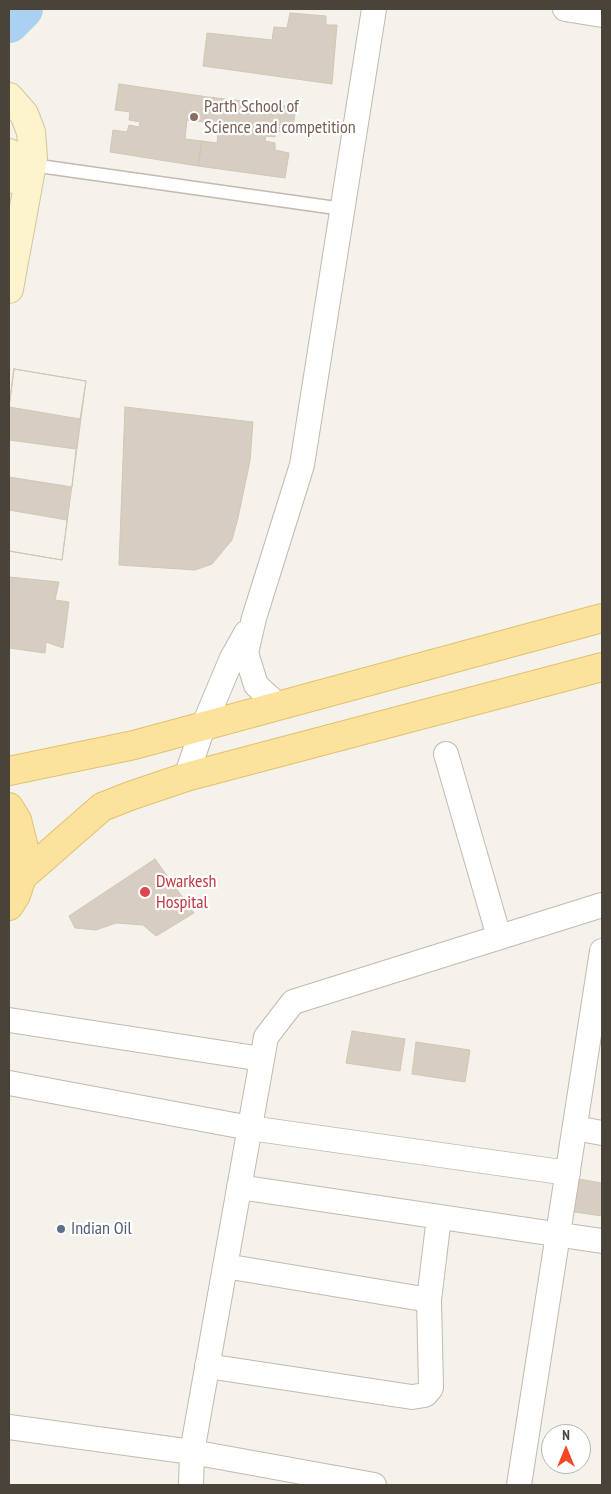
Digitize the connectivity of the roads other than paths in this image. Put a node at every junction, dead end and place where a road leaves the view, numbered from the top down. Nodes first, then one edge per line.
1 (374, 9) edge
2 (565, 9) edge
3 (602, 15) edge
4 (16, 106) edge
5 (20, 159) edge
6 (9, 179) edge
7 (342, 209) junction
8 (9, 289) edge
9 (254, 618) junction
10 (602, 618) edge
11 (602, 667) edge
12 (279, 706) junction
13 (202, 727) junction
14 (446, 754) dead end
15 (9, 771) edge
16 (186, 777) junction
17 (9, 807) edge
18 (22, 877) junction
19 (602, 905) edge
20 (9, 906) edge
21 (500, 937) junction
22 (602, 951) edge
23 (9, 1020) edge
24 (596, 1027) edge
25 (262, 1059) junction
26 (9, 1083) edge
27 (250, 1128) junction
28 (575, 1128) junction
29 (602, 1133) edge
30 (568, 1173) junction
31 (240, 1187) junction
32 (439, 1217) junction
33 (558, 1234) junction
34 (602, 1241) edge
35 (225, 1266) junction
36 (429, 1300) junction
37 (207, 1366) junction
38 (9, 1427) edge
39 (192, 1452) junction
40 (191, 1485) edge
41 (374, 1485) edge
42 (519, 1485) edge

1 - 7 street
2 - 3 street
4 - 5 main road
5 - 6 main road
5 - 7 lane
5 - 8 main road
7 - 9 street
9 - 12 street
9 - 13 street
10 - 12 main road
11 - 16 main road
12 - 13 main road
13 - 15 main road
13 - 16 street
14 - 21 street
16 - 18 main road
17 - 18 main road
18 - 20 main road
19 - 21 street
21 - 25 street
22 - 24 street
23 - 25 street
24 - 28 street
25 - 27 street
26 - 27 street
27 - 30 street
27 - 31 street
28 - 29 street
28 - 30 street
30 - 33 street
31 - 32 street
31 - 35 street
32 - 33 street
32 - 36 street
33 - 34 street
33 - 42 street
35 - 36 street
35 - 37 street
36 - 37 street
37 - 39 street
38 - 39 street
39 - 40 street
39 - 41 street

